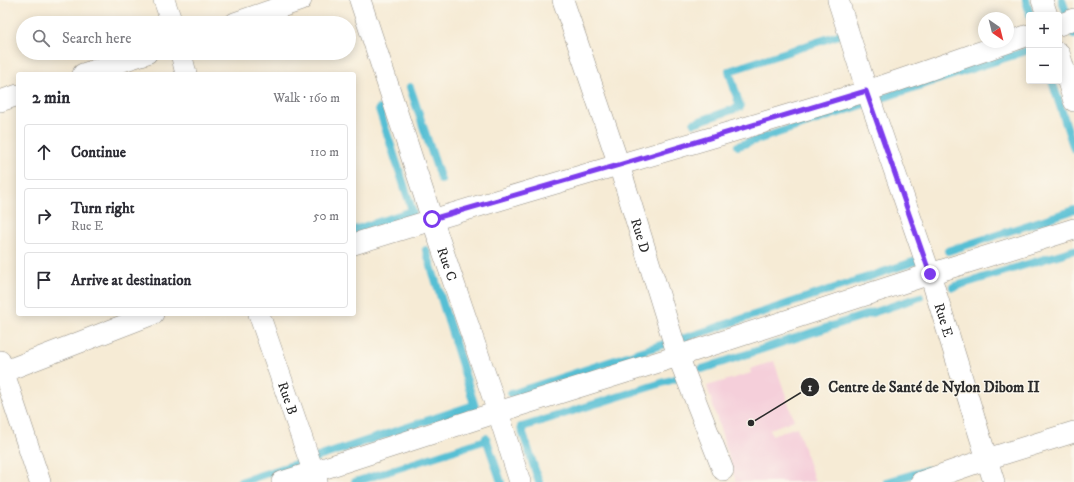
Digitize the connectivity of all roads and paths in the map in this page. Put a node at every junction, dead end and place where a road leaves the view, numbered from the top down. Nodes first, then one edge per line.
1 (164, 0) edge
2 (301, 0) edge
3 (360, 0) edge
4 (563, 0) edge
5 (838, 0) edge
6 (1042, 0) edge
7 (1046, 12) edge
8 (170, 16) edge
9 (255, 16) edge
10 (1074, 20) edge
11 (1062, 24) edge
12 (1026, 36) edge
13 (126, 60) edge
14 (183, 60) edge
15 (1062, 63) edge
16 (89, 72) edge
17 (186, 72) edge
18 (866, 91) junction
19 (16, 96) edge
20 (0, 101) edge
21 (1074, 101) edge
22 (619, 165) junction
23 (432, 219) junction
24 (1074, 229) edge
25 (356, 243) edge
26 (930, 274) junction
27 (147, 316) edge
28 (260, 316) edge
29 (678, 356) junction
30 (1, 369) edge
31 (498, 412) junction
32 (1074, 432) edge
33 (987, 459) junction
34 (723, 470) dead end
35 (316, 477) edge
36 (40, 482) edge
37 (282, 482) edge
38 (520, 482) edge
39 (921, 482) edge
40 (994, 482) edge

1 - 8 street
2 - 9 street
3 - 23 street, Rue C
4 - 22 street, Rue D
5 - 18 street, Rue E
6 - 7 street
10 - 11 street
12 - 18 street
13 - 16 street
14 - 17 street
15 - 21 street
18 - 22 street
18 - 26 street, Rue E
19 - 20 street
22 - 23 street
22 - 29 street, Rue D
23 - 25 street
23 - 31 street, Rue C
24 - 26 street
26 - 29 street
26 - 33 street, Rue E
27 - 30 street
28 - 35 street, Rue B
29 - 31 street
29 - 34 street, Rue D
30 - 36 street
31 - 35 street
31 - 38 street, Rue C
32 - 33 street
33 - 39 street
33 - 40 street, Rue E
35 - 37 street

